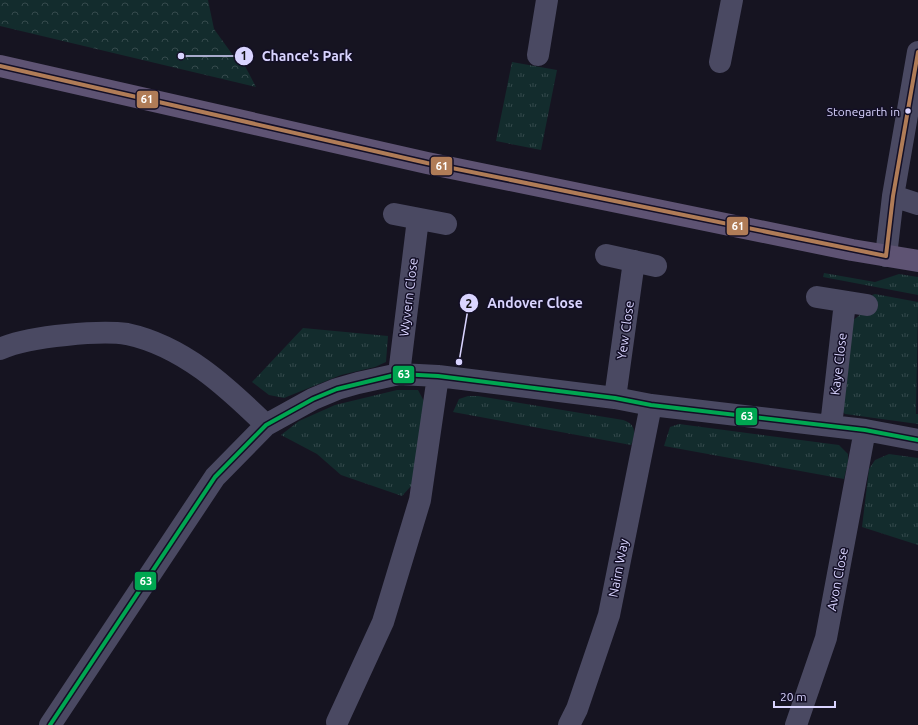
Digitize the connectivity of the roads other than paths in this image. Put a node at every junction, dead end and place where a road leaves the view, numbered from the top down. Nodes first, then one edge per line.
1 (547, 0) edge
2 (732, 0) edge
3 (918, 52) edge
4 (538, 55) dead end
5 (720, 62) dead end
6 (0, 66) edge
7 (893, 196) junction
8 (918, 204) edge
9 (394, 214) dead end
10 (418, 219) junction
11 (446, 224) dead end
12 (606, 255) dead end
13 (886, 256) junction
14 (634, 261) junction
15 (918, 261) edge
16 (656, 266) dead end
17 (817, 297) dead end
18 (845, 302) junction
19 (867, 305) dead end
20 (0, 349) edge
21 (399, 374) junction
22 (438, 376) junction
23 (615, 398) junction
24 (651, 405) junction
25 (266, 425) junction
26 (831, 426) junction
27 (865, 430) junction
28 (918, 440) edge
29 (337, 722) dead end
30 (50, 725) edge
31 (569, 725) edge
32 (796, 725) edge

1 - 4 street
2 - 5 street
3 - 7 street
6 - 13 main road
7 - 8 street
7 - 13 street
9 - 10 street
10 - 11 street
10 - 21 street, Wyvern Close
12 - 14 street
13 - 15 main road
14 - 16 street
14 - 23 street, Yew Close
17 - 18 street
18 - 19 street
18 - 26 street, Kaye Close
20 - 25 street
21 - 22 street
21 - 25 street
22 - 23 street
22 - 29 street
23 - 24 street
24 - 26 street
24 - 31 street, Nairn Way
25 - 30 street
26 - 27 street
27 - 28 street
27 - 32 street, Avon Close

